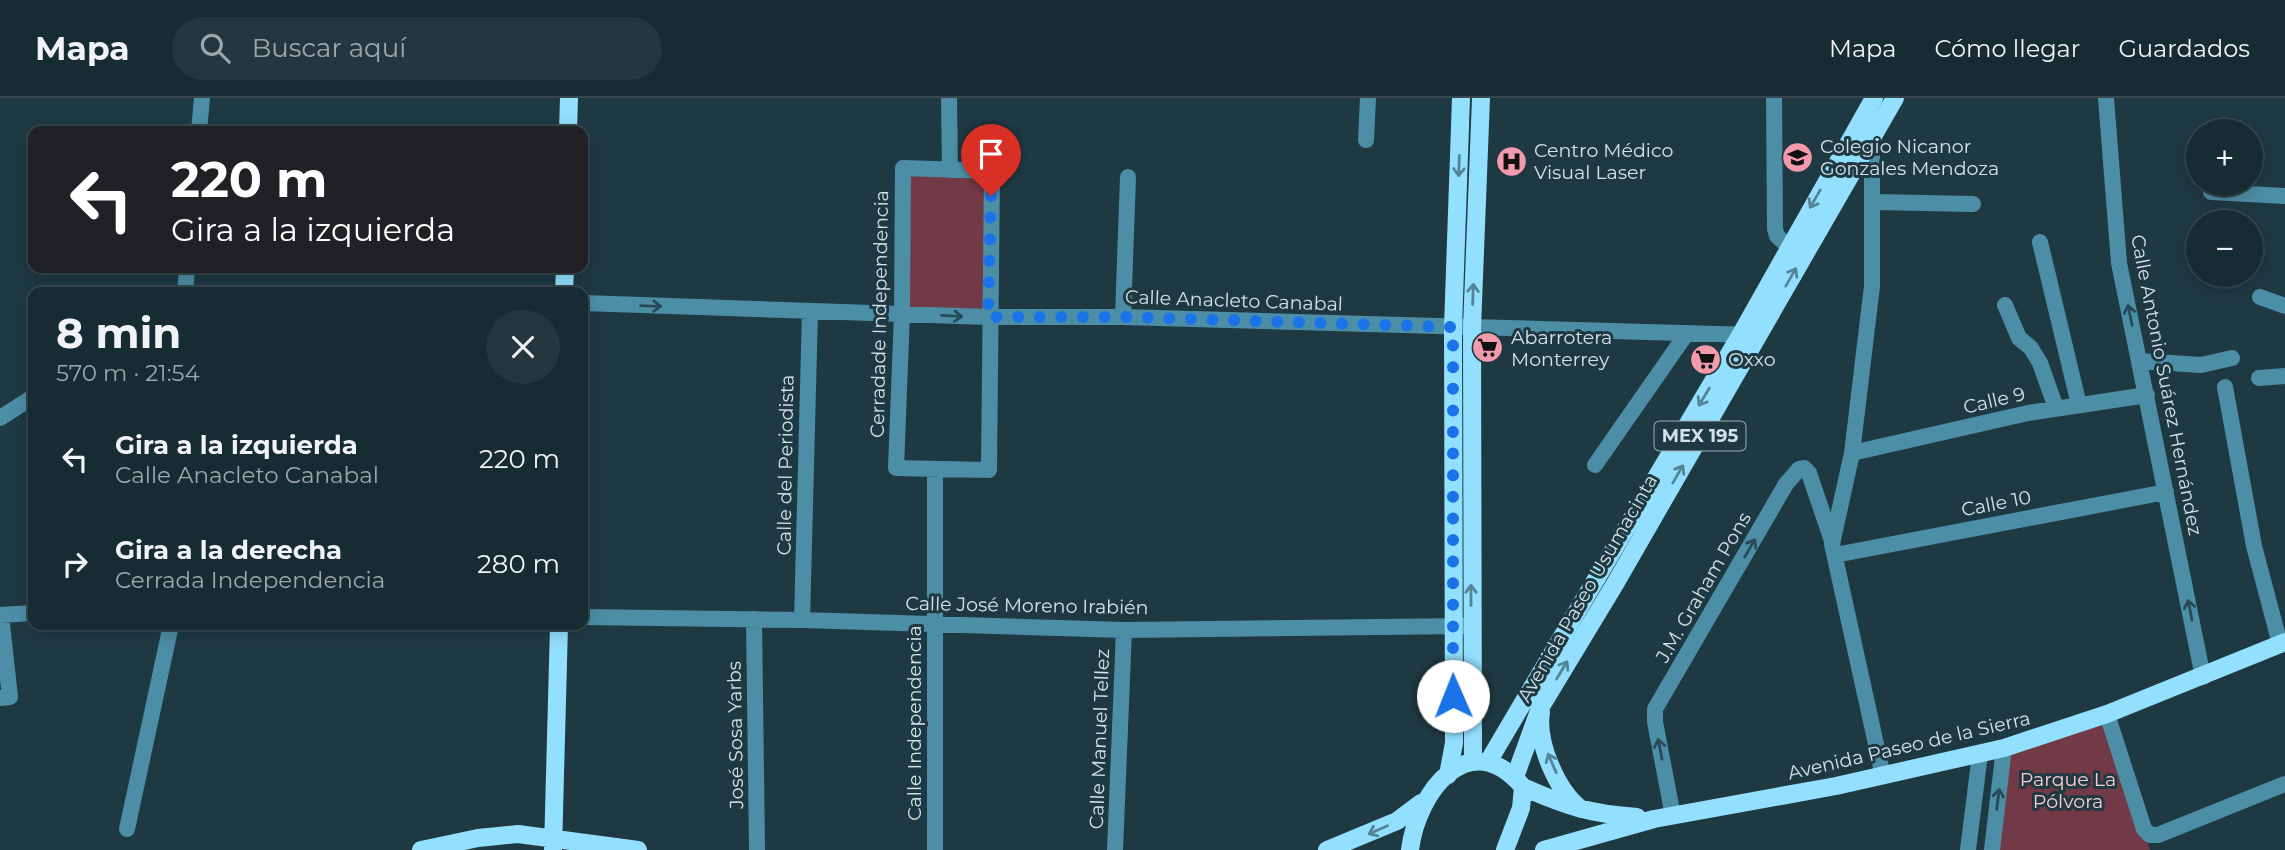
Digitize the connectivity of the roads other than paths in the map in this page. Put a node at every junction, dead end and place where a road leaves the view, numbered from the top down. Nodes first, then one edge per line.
1 (202, 98) edge
2 (569, 98) edge
3 (949, 98) edge
4 (1368, 98) edge
5 (1461, 98) edge
6 (1481, 98) edge
7 (1774, 98) edge
8 (1874, 98) edge
9 (1895, 98) edge
10 (2106, 98) edge
11 (199, 126) edge
12 (568, 126) edge
13 (1872, 137) junction
14 (1366, 140) dead end
15 (950, 170) junction
16 (1128, 177) dead end
17 (2263, 195) edge
18 (2285, 196) edge
19 (1873, 202) junction
20 (1973, 204) dead end
21 (2040, 242) dead end
22 (1788, 246) junction
23 (2260, 297) dead end
24 (588, 303) edge
25 (2005, 304) dead end
26 (2285, 306) edge
27 (810, 311) junction
28 (902, 313) junction
29 (988, 317) junction
30 (1123, 317) junction
31 (1453, 327) junction
32 (1472, 328) junction
33 (1688, 333) junction
34 (1749, 335) junction
35 (2232, 358) dead end
36 (2140, 361) junction
37 (2285, 376) edge
38 (2259, 378) dead end
39 (2225, 387) dead end
40 (2147, 395) junction
41 (28, 400) edge
42 (2079, 405) junction
43 (2056, 408) junction
44 (0, 418) edge
45 (1852, 453) junction
46 (1595, 466) dead end
47 (935, 469) junction
48 (2166, 492) junction
49 (1834, 549) junction
50 (28, 613) edge
51 (1, 615) edge
52 (588, 617) edge
53 (754, 619) junction
54 (802, 620) junction
55 (934, 625) junction
56 (1452, 626) junction
57 (1471, 626) junction
58 (171, 630) edge
59 (559, 630) edge
60 (1124, 630) junction
61 (2282, 643) edge
62 (2203, 677) junction
63 (0, 698) edge
64 (1542, 704) junction
65 (2107, 714) junction
66 (2004, 748) junction
67 (1980, 754) junction
68 (1481, 761) junction
69 (1447, 775) junction
70 (1883, 776) junction
71 (1519, 782) junction
72 (2285, 784) edge
73 (1424, 800) junction
74 (1588, 812) junction
75 (1673, 816) junction
76 (1654, 819) junction
77 (127, 829) dead end
78 (554, 844) edge
79 (421, 850) edge
80 (638, 850) edge
81 (757, 850) edge
82 (935, 850) edge
83 (1115, 850) edge
84 (1327, 850) edge
85 (1410, 850) edge
86 (1505, 850) edge
87 (1545, 850) edge
88 (1968, 850) edge
89 (1992, 850) edge

1 - 11 street
2 - 12 main road
3 - 15 street
4 - 14 street
5 -> 31 main road
32 -> 6 main road
7 - 22 street
8 -> 22 main road, Avenida Paseo Usumacinta / MEX 195
9 - 13 main road, Avenida Paseo Usumacinta / MEX 195
36 -> 10 street, Calle Antonio Suárez Hernández
13 - 19 street
34 -> 13 main road, Avenida Paseo Usumacinta / MEX 195
15 - 28 street, Cerradade Independencia
15 - 29 street
16 - 30 street
17 - 18 street
19 - 20 street
19 - 45 street
21 - 42 street
22 - 34 main road, Avenida Paseo Usumacinta / MEX 195
23 - 26 street
24 -> 27 street, Calle Anacleto Canabal
25 - 43 street
27 - 28 street, Calle Anacleto Canabal
27 - 54 street, Calle del Periodista
28 -> 29 street, Calle Anacleto Canabal
28 - 47 street, Cerradade Independencia
29 - 30 street, Calle Anacleto Canabal
29 - 47 street
30 - 31 street, Calle Anacleto Canabal
31 - 32 street, Calle Anacleto Canabal
31 - 56 main road
32 - 33 street, Calle Anacleto Canabal
57 -> 32 main road
33 - 34 street, Calle Anacleto Canabal
33 - 46 street
64 -> 34 main road, Avenida Paseo Usumacinta / MEX 195
34 -> 68 main road, Avenida Paseo Usumacinta / MEX 195
35 - 36 street
36 - 40 street, Calle Antonio Suárez Hernández
37 - 38 street
39 - 61 street
40 - 42 street, Calle 9
40 - 48 street, Calle Antonio Suárez Hernández
41 - 44 street
42 - 43 street, Calle 9
43 - 45 street, Calle 9
45 - 49 street
47 - 55 street, Calle Independencia
48 - 49 street, Calle 10
62 -> 48 street, Calle Antonio Suárez Hernández
49 - 70 street
75 -> 49 street, J.M. Graham Pons
50 - 51 street
51 - 63 street
52 - 53 street, Calle José Moreno Irabién
53 - 54 street, Calle José Moreno Irabién
53 - 81 street, José Sosa Yarbs
54 - 55 street, Calle José Moreno Irabién
55 - 60 street, Calle José Moreno Irabién
55 - 82 street, Calle Independencia
56 - 57 street, Calle José Moreno Irabién
56 - 60 street, Calle José Moreno Irabién
56 - 69 main road
57 - 68 main road
58 - 77 street
59 - 78 main road
60 - 83 street, Calle Manuel Tellez
61 - 62 main road, Avenida Paseo de la Sierra
62 - 65 main road, Avenida Paseo de la Sierra
64 - 71 main road, Avenida Paseo Usumacinta / MEX 195
74 -> 64 main road
65 - 66 main road, Avenida Paseo de la Sierra
65 - 72 street
66 - 67 main road, Avenida Paseo de la Sierra
89 -> 66 street
67 - 70 main road, Avenida Paseo de la Sierra
67 - 88 street
68 - 69 main road
68 - 71 main road, Avenida Paseo de la Sierra
69 - 73 main road
70 - 75 main road, Avenida Paseo de la Sierra
71 - 74 main road, Avenida Paseo de la Sierra
71 - 86 main road, Avenida Paseo Usumacinta
73 -> 84 main road
73 - 85 main road
74 - 76 main road, Avenida Paseo de la Sierra
75 - 76 main road, Avenida Paseo de la Sierra
76 - 87 main road, Avenida Paseo de la Sierra
78 - 79 main road
78 - 80 main road

